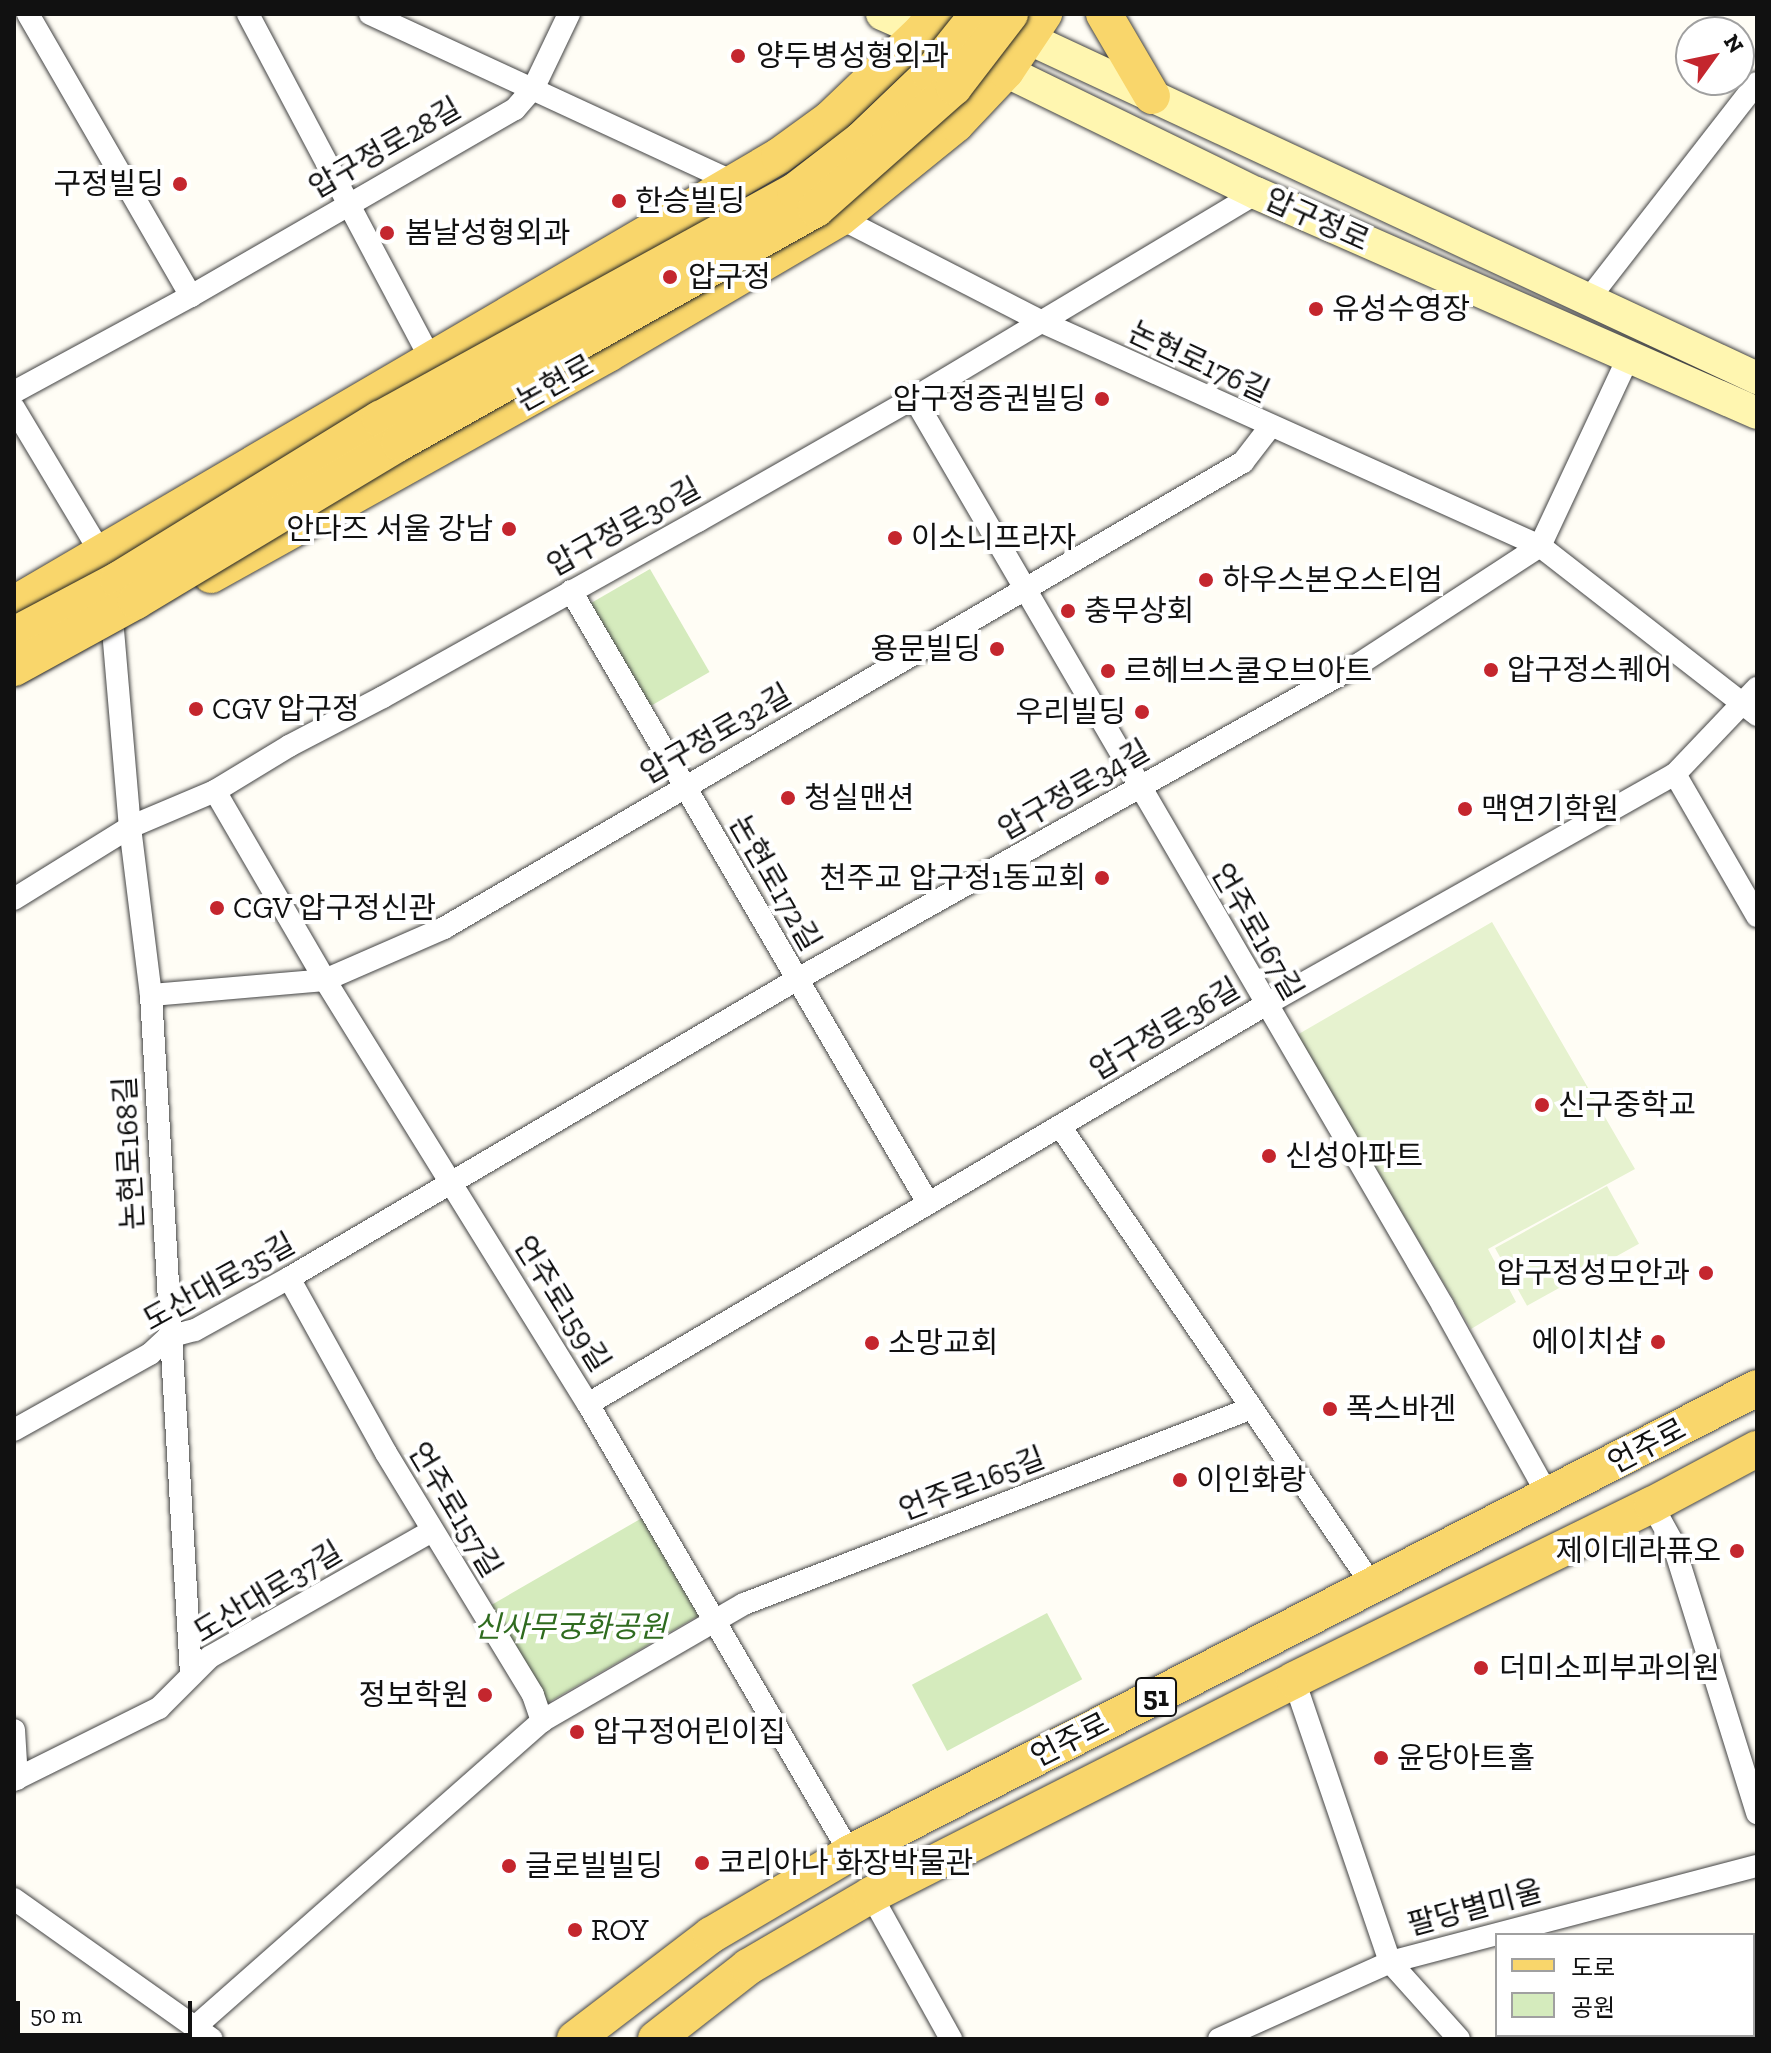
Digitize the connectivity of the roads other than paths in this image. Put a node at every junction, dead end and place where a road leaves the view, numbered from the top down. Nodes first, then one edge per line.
1 (28, 14) edge
2 (248, 14) edge
3 (370, 14) edge
4 (569, 14) edge
5 (882, 14) edge
6 (976, 14) edge
7 (1110, 18) edge
8 (1028, 22) edge
9 (929, 23) edge
10 (1006, 71) junction
11 (1757, 83) edge
12 (534, 87) junction
13 (1152, 96) junction
14 (779, 156) junction
15 (724, 188) junction
16 (1256, 193) junction
17 (347, 204) junction
18 (832, 223) junction
19 (765, 261) junction
20 (191, 296) junction
21 (1587, 301) junction
22 (1042, 322) junction
23 (1629, 356) junction
24 (432, 362) junction
25 (1757, 378) edge
26 (14, 392) edge
27 (914, 398) junction
28 (14, 408) edge
29 (1757, 413) edge
30 (1270, 427) junction
31 (1540, 546) junction
32 (102, 555) junction
33 (1024, 590) junction
34 (571, 591) junction
35 (14, 604) edge
36 (113, 630) junction
37 (14, 635) edge
38 (14, 668) edge
39 (14, 685) edge
40 (1752, 702) edge
41 (1675, 774) junction
42 (686, 787) junction
43 (1138, 788) junction
44 (215, 791) junction
45 (130, 827) junction
46 (14, 899) edge
47 (1757, 916) edge
48 (325, 980) junction
49 (796, 980) junction
50 (151, 995) junction
51 (1265, 1005) junction
52 (1060, 1126) junction
53 (452, 1185) junction
54 (928, 1203) junction
55 (289, 1278) junction
56 (168, 1337) junction
57 (1757, 1388) edge
58 (588, 1404) junction
59 (1252, 1408) junction
60 (14, 1430) edge
61 (1757, 1449) edge
62 (1549, 1497) junction
63 (1652, 1505) junction
64 (432, 1531) junction
65 (1372, 1585) junction
66 (718, 1622) junction
67 (191, 1675) junction
68 (1294, 1680) junction
69 (542, 1721) junction
70 (14, 1730) edge
71 (16, 1780) edge
72 (1757, 1813) edge
73 (850, 1853) junction
74 (1757, 1866) edge
75 (871, 1895) junction
76 (14, 1899) edge
77 (1501, 1933) edge
78 (1495, 1935) edge
79 (1390, 1962) junction
80 (204, 2033) edge
81 (575, 2039) edge
82 (656, 2039) edge
83 (951, 2039) edge
84 (1219, 2039) edge
85 (1459, 2039) edge

1 - 20 street
2 - 17 street
3 - 12 street
4 - 12 street, 압구정로28길
5 - 9 main road, 압구정로
6 - 8 main road, 압구정로
6 - 37 main road, 논현로, bridge
7 - 13 main road
8 - 10 main road, 논현로
8 - 13 main road, 압구정로
8 - 38 main road, 논현로, bridge
9 - 10 main road, 압구정로
9 - 14 main road
10 - 16 main road, 압구정로
10 - 18 main road, 논현로
11 - 21 street
12 - 15 street
12 - 17 street, 압구정로28길
13 - 21 main road, 압구정로
14 - 15 main road
14 - 18 main road
15 - 19 main road
15 - 24 main road
16 - 22 street, 압구정로30길
16 - 23 main road, 압구정로
17 - 20 street, 압구정로28길
17 - 24 street
18 - 19 main road, 논현로
18 - 22 street, 논현로176길
19 - 36 main road, 논현로
20 - 26 street, 압구정로28길
21 - 25 main road, 압구정로
22 - 27 street, 압구정로30길
22 - 30 street, 논현로176길
23 - 29 main road, 압구정로
23 - 31 street
24 - 32 main road
27 - 33 street, 언주로167길
27 - 34 street, 압구정로30길
28 - 32 street
30 - 31 street, 논현로176길
30 - 33 street, 압구정로32길
31 - 40 street, 논현로176길
31 - 43 street, 압구정로34길
32 - 35 main road
33 - 42 street, 압구정로32길
33 - 43 street, 언주로167길
34 - 42 street, 논현로172길
34 - 44 street, 압구정로30길
36 - 39 main road, 논현로
36 - 45 street, 논현로168길
40 - 41 street, 압구정로36길
41 - 47 street
41 - 51 street, 압구정로36길
42 - 48 street, 압구정로32길
42 - 49 street, 논현로172길
43 - 49 street, 압구정로34길
43 - 51 street, 언주로167길
44 - 45 street, 압구정로30길
44 - 48 street, 언주로159길
45 - 46 street, 압구정로30길
45 - 50 street, 논현로168길
48 - 50 street, 압구정로32길
48 - 53 street, 언주로159길
49 - 53 street, 압구정로34길
49 - 54 street, 논현로172길
50 - 56 street, 논현로168길
51 - 52 street, 압구정로36길
51 - 62 street, 언주로167길
52 - 54 street, 압구정로36길
52 - 59 street
53 - 55 street, 도산대로35길
53 - 58 street, 언주로159길
54 - 58 street, 압구정로36길
55 - 56 street, 도산대로35길
55 - 64 street, 언주로157길
56 - 60 street, 도산대로35길
56 - 67 street, 논현로168길
57 - 62 main road, 언주로 / 51
58 - 66 street, 언주로159길
59 - 65 street
59 - 66 street, 언주로165길
61 - 63 main road, 언주로 / 51
62 - 65 main road, 언주로 / 51
63 - 68 main road, 언주로 / 51
63 - 72 street
64 - 67 street, 도산대로37길
64 - 69 street, 언주로157길
65 - 73 main road, 언주로 / 51
66 - 69 street
66 - 73 street, 언주로159길
67 - 71 street, 도산대로37길
68 - 75 main road, 언주로 / 51
68 - 79 street
69 - 80 street
70 - 71 street
73 - 81 main road, 언주로 / 51
74 - 77 street, 팔당별미울
75 - 82 main road, 언주로 / 51
75 - 83 street
76 - 80 street
78 - 79 street, 팔당별미울
79 - 84 street, 팔당별미울
79 - 85 street

